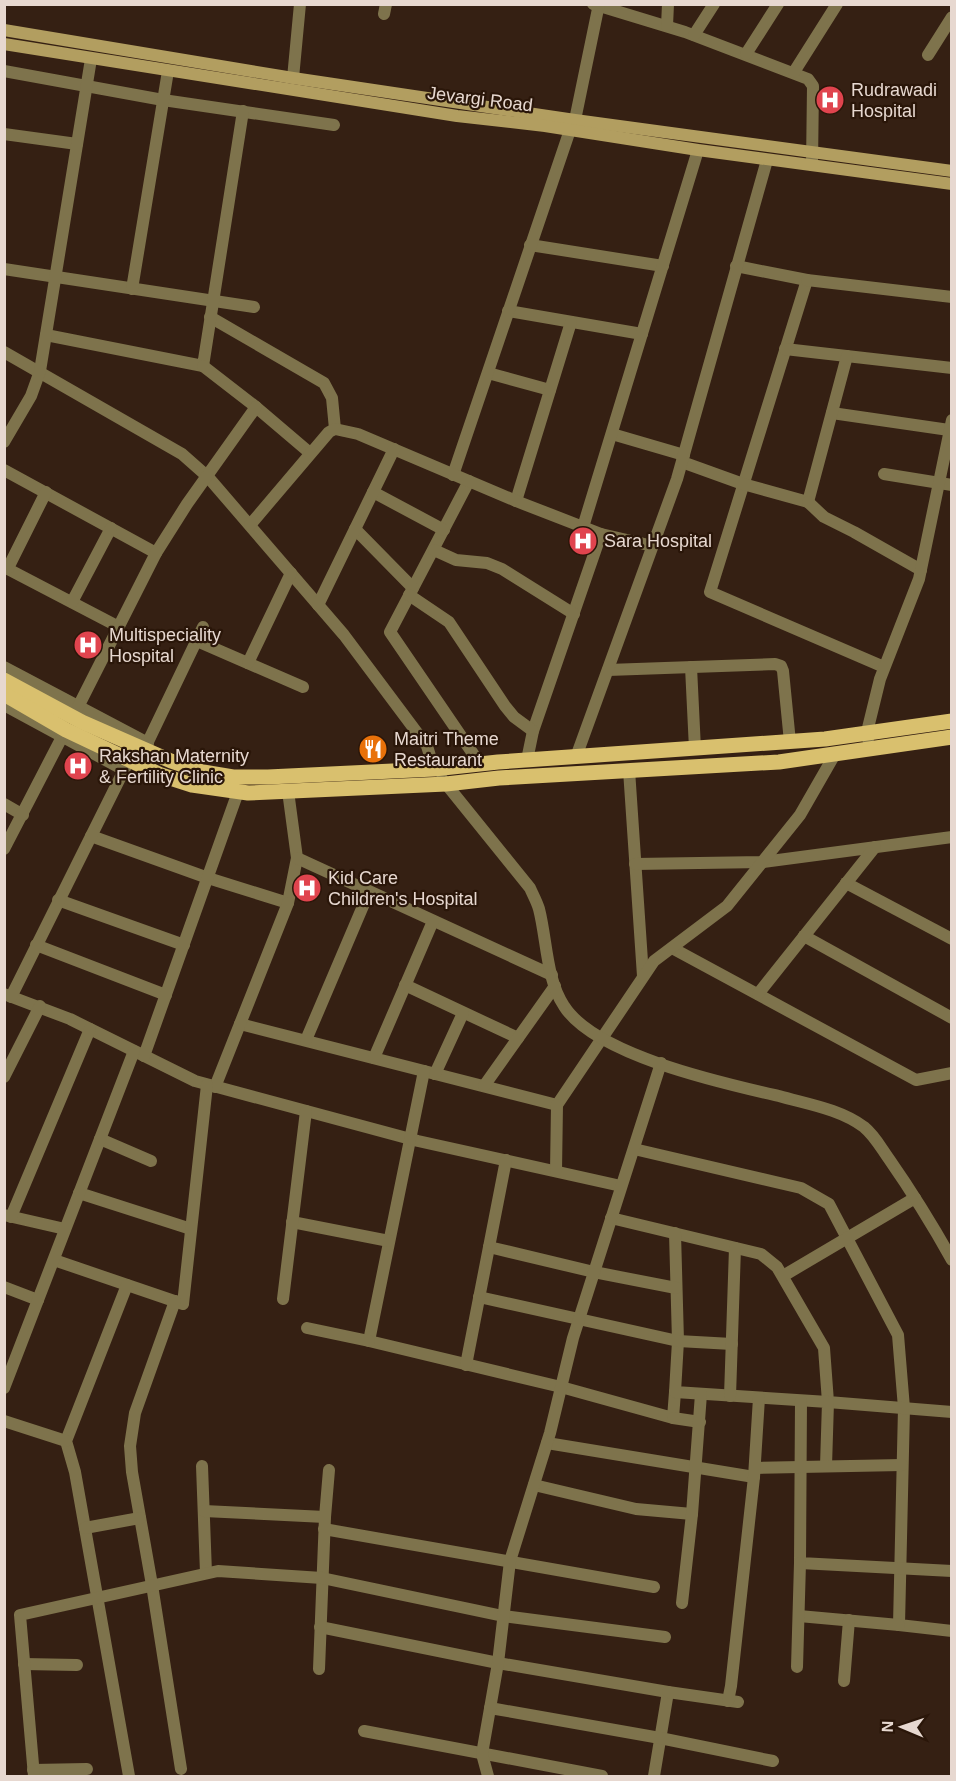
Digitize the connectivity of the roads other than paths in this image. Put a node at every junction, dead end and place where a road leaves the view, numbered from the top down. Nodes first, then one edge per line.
1 (300, 4) edge
2 (668, 4) edge
3 (714, 4) edge
4 (778, 4) edge
5 (837, 4) edge
6 (597, 5) edge
7 (951, 17) edge
8 (667, 26) junction
9 (4, 30) edge
10 (694, 35) junction
11 (4, 44) edge
12 (746, 54) junction
13 (928, 55) dead end
14 (91, 59) junction
15 (4, 71) edge
16 (168, 71) junction
17 (794, 72) junction
18 (293, 78) junction
19 (86, 86) junction
20 (163, 100) junction
21 (243, 111) junction
22 (334, 125) dead end
23 (573, 125) junction
24 (4, 134) edge
25 (77, 144) junction
26 (698, 150) junction
27 (812, 159) junction
28 (767, 160) junction
29 (951, 171) edge
30 (951, 184) edge
31 (530, 245) junction
32 (736, 266) junction
33 (663, 267) junction
34 (4, 269) edge
35 (56, 278) junction
36 (807, 280) junction
37 (132, 289) junction
38 (951, 297) edge
39 (212, 301) junction
40 (254, 307) dead end
41 (508, 311) junction
42 (210, 317) junction
43 (571, 322) junction
44 (642, 334) junction
45 (46, 336) junction
46 (785, 348) junction
47 (4, 352) edge
48 (847, 356) junction
49 (203, 366) junction
50 (951, 368) edge
51 (40, 371) junction
52 (488, 373) junction
53 (550, 390) junction
54 (256, 407) junction
55 (832, 413) junction
56 (950, 425) edge
57 (335, 429) junction
58 (612, 434) junction
59 (4, 442) edge
60 (394, 449) junction
61 (310, 453) junction
62 (683, 459) junction
63 (4, 470) edge
64 (884, 474) dead end
65 (453, 475) junction
66 (208, 477) junction
67 (469, 481) junction
68 (945, 483) edge
69 (743, 484) junction
70 (46, 492) junction
71 (373, 492) junction
72 (516, 501) junction
73 (808, 502) junction
74 (250, 525) junction
75 (583, 527) junction
76 (111, 528) junction
77 (355, 529) junction
78 (444, 530) junction
79 (601, 534) junction
80 (653, 546) junction
81 (434, 550) junction
82 (156, 553) junction
83 (6, 568) edge
84 (921, 570) junction
85 (291, 573) junction
86 (411, 591) junction
87 (72, 602) junction
88 (318, 605) junction
89 (574, 614) junction
90 (119, 627) junction
91 (203, 627) dead end
92 (196, 641) junction
93 (248, 663) junction
94 (4, 667) edge
95 (691, 667) junction
96 (884, 667) junction
97 (608, 670) junction
98 (4, 680) edge
99 (303, 687) dead end
100 (4, 694) edge
101 (4, 705) edge
102 (78, 707) junction
103 (951, 721) edge
104 (533, 731) junction
105 (867, 732) junction
106 (62, 737) junction
107 (951, 737) edge
108 (790, 742) junction
109 (146, 746) junction
110 (695, 749) junction
111 (870, 749) junction
112 (835, 754) junction
113 (576, 757) junction
114 (528, 760) junction
115 (480, 764) junction
116 (126, 765) junction
117 (434, 769) junction
118 (629, 770) junction
119 (446, 784) junction
120 (288, 791) junction
121 (238, 792) junction
122 (4, 804) edge
123 (23, 815) junction
124 (91, 836) junction
125 (951, 837) edge
126 (875, 847) junction
127 (4, 849) edge
128 (297, 858) junction
129 (763, 862) junction
130 (636, 864) junction
131 (208, 878) junction
132 (846, 883) junction
133 (369, 891) junction
134 (58, 900) junction
135 (288, 903) junction
136 (433, 921) junction
137 (804, 936) junction
138 (951, 939) edge
139 (36, 945) junction
140 (184, 945) junction
141 (672, 948) junction
142 (643, 976) junction
143 (554, 980) junction
144 (405, 985) junction
145 (758, 994) junction
146 (8, 995) edge
147 (166, 995) junction
148 (40, 1006) junction
149 (463, 1012) junction
150 (951, 1018) edge
151 (240, 1024) junction
152 (90, 1029) junction
153 (518, 1038) junction
154 (601, 1039) junction
155 (306, 1041) junction
156 (139, 1053) junction
157 (374, 1058) junction
158 (662, 1063) junction
159 (430, 1072) junction
160 (951, 1073) edge
161 (4, 1077) edge
162 (211, 1086) junction
163 (484, 1086) junction
164 (557, 1105) junction
165 (306, 1111) junction
166 (410, 1138) junction
167 (100, 1139) junction
168 (634, 1149) junction
169 (506, 1160) junction
170 (151, 1161) dead end
171 (556, 1171) junction
172 (621, 1186) junction
173 (79, 1193) junction
174 (915, 1198) junction
175 (8, 1216) edge
176 (611, 1218) junction
177 (292, 1222) junction
178 (64, 1229) junction
179 (191, 1229) junction
180 (675, 1233) junction
181 (847, 1238) junction
182 (389, 1242) junction
183 (948, 1246) edge
184 (489, 1247) junction
185 (735, 1248) junction
186 (54, 1260) junction
187 (951, 1260) edge
188 (594, 1272) junction
189 (783, 1276) junction
190 (127, 1285) junction
191 (4, 1287) edge
192 (676, 1288) junction
193 (479, 1297) junction
194 (284, 1299) dead end
195 (38, 1300) junction
196 (175, 1301) junction
197 (579, 1320) junction
198 (307, 1328) dead end
199 (369, 1341) junction
200 (678, 1341) junction
201 (732, 1344) junction
202 (466, 1365) junction
203 (561, 1387) junction
204 (4, 1388) edge
205 (675, 1392) junction
206 (701, 1394) junction
207 (730, 1396) junction
208 (759, 1398) junction
209 (801, 1401) junction
210 (828, 1402) junction
211 (904, 1408) junction
212 (951, 1412) edge
213 (673, 1418) junction
214 (4, 1421) edge
215 (700, 1422) junction
216 (66, 1442) junction
217 (547, 1443) junction
218 (902, 1465) junction
219 (202, 1466) dead end
220 (801, 1467) junction
221 (826, 1467) junction
222 (696, 1468) junction
223 (329, 1470) dead end
224 (755, 1472) junction
225 (534, 1485) junction
226 (204, 1511) junction
227 (692, 1514) junction
228 (140, 1518) junction
229 (325, 1523) junction
230 (85, 1528) junction
231 (510, 1561) junction
232 (800, 1563) junction
233 (901, 1569) junction
234 (951, 1571) edge
235 (206, 1573) junction
236 (322, 1578) junction
237 (153, 1585) junction
238 (654, 1587) dead end
239 (97, 1596) junction
240 (682, 1603) dead end
241 (503, 1616) junction
242 (799, 1616) junction
243 (849, 1620) junction
244 (899, 1625) junction
245 (320, 1627) junction
246 (951, 1631) edge
247 (665, 1637) dead end
248 (498, 1663) junction
249 (24, 1664) junction
250 (77, 1665) dead end
251 (797, 1666) dead end
252 (319, 1669) dead end
253 (844, 1682) dead end
254 (668, 1692) junction
255 (490, 1708) junction
256 (364, 1731) dead end
257 (660, 1738) junction
258 (482, 1754) junction
259 (773, 1761) dead end
260 (87, 1769) dead end
261 (181, 1769) dead end
262 (34, 1773) edge
263 (129, 1776) edge
264 (488, 1776) edge
265 (602, 1776) edge
266 (654, 1776) edge

1 - 18 street
2 - 8 street
3 - 10 street
4 - 12 street
5 - 17 street
6 - 8 street
6 - 23 street
7 - 13 street
8 - 10 street
9 - 18 main road
10 - 12 street
11 - 14 main road, Jevargi Road
12 - 17 street
14 - 16 main road, Jevargi Road
14 - 19 street
15 - 19 street
16 - 20 street
16 - 23 main road, Jevargi Road
17 - 27 street
18 - 23 main road
19 - 20 street
19 - 25 street
20 - 21 street
20 - 37 street
21 - 22 street
21 - 39 street
23 - 26 main road, Jevargi Road
23 - 27 main road
23 - 31 street
24 - 25 street
25 - 35 street
26 - 28 main road, Jevargi Road
26 - 33 street
27 - 28 main road, Jevargi Road
27 - 29 main road
27 - 30 main road, Jevargi Road
28 - 32 street
31 - 33 street
31 - 41 street
32 - 36 street
32 - 62 street
33 - 44 street
34 - 35 street
35 - 37 street
35 - 45 street
36 - 38 street
36 - 46 street
37 - 39 street
39 - 40 street
39 - 42 street
41 - 43 street
41 - 52 street
42 - 49 street
42 - 57 street
43 - 44 street
43 - 53 street
44 - 58 street
45 - 49 street
45 - 51 street
46 - 48 street
46 - 69 street
47 - 51 street
48 - 50 street
48 - 55 street
49 - 54 street
51 - 59 street
51 - 66 street
52 - 53 street
52 - 65 street
53 - 72 street
54 - 61 street
54 - 66 street
55 - 56 street
55 - 73 street
56 - 68 street
57 - 60 street
57 - 61 street
58 - 62 street
58 - 75 street
60 - 65 street
60 - 71 street
61 - 74 street
62 - 69 street
62 - 80 street
63 - 70 street
64 - 68 street
65 - 67 street
66 - 74 street
66 - 82 street
67 - 72 street
67 - 78 street
68 - 84 street
69 - 73 street
69 - 96 street
70 - 76 street
70 - 83 street
71 - 77 street
71 - 78 street
72 - 75 street
73 - 84 street
74 - 85 street
75 - 79 street
76 - 82 street
76 - 87 street
77 - 86 street
77 - 88 street
78 - 81 street
79 - 80 street
79 - 89 street
80 - 97 street
81 - 86 street
81 - 89 street
82 - 90 street
83 - 87 street
84 - 96 street
85 - 88 street
85 - 93 street
86 - 104 street
86 - 115 street
87 - 90 street
88 - 117 street
89 - 104 street
90 - 102 street
91 - 92 street
92 - 93 street
92 - 109 street
93 - 99 street
94 - 102 street
95 - 97 street
95 - 108 street
95 - 110 street
96 - 105 street
97 - 113 street
98 - 109 main road
100 - 116 main road
101 - 106 street
102 - 109 street
103 - 105 main road
104 - 114 street
105 - 108 main road
105 - 111 street
106 - 116 street
106 - 123 street
107 - 111 main road
108 - 110 main road
109 - 117 main road
110 - 113 main road
111 - 112 main road
112 - 118 main road
112 - 129 street
113 - 114 main road
114 - 115 main road
115 - 117 main road
116 - 121 main road
116 - 124 street
117 - 119 street
118 - 119 main road
118 - 130 street
119 - 120 main road
119 - 143 street
120 - 121 main road
120 - 128 street
121 - 131 street
122 - 123 street
123 - 127 street
124 - 131 street
124 - 134 street
125 - 126 street
126 - 129 street
126 - 132 street
128 - 133 street
128 - 135 street
129 - 130 street
129 - 141 street
130 - 142 street
131 - 135 street
131 - 140 street
132 - 137 street
132 - 138 street
133 - 136 street
133 - 155 street
134 - 139 street
134 - 140 street
135 - 151 street
136 - 143 street
136 - 144 street
137 - 145 street
137 - 150 street
139 - 146 street
139 - 147 street
140 - 147 street
141 - 142 street
141 - 145 street
142 - 154 street
143 - 153 street
143 - 154 street
144 - 149 street
144 - 157 street
145 - 160 street
146 - 148 street
147 - 156 street
148 - 152 street
148 - 161 street
149 - 153 street
149 - 159 street
151 - 155 street
151 - 162 street
152 - 156 street
152 - 175 street
153 - 163 street
154 - 158 street
154 - 164 street
155 - 157 street
156 - 162 street
156 - 167 street
157 - 159 street
158 - 168 street
158 - 174 street
159 - 163 street
159 - 166 street
162 - 165 street
162 - 179 street
163 - 164 street
164 - 171 street
165 - 166 street
165 - 177 street
166 - 169 street
166 - 182 street
167 - 170 street
167 - 173 street
168 - 172 street
168 - 181 street
169 - 171 street
169 - 184 street
171 - 172 street
172 - 176 street
173 - 178 street
173 - 179 street
174 - 181 street
174 - 183 street
175 - 178 street
176 - 180 street
176 - 188 street
177 - 182 street
177 - 194 street
178 - 186 street
179 - 196 street
180 - 185 street
180 - 192 street
181 - 189 street
181 - 211 street
182 - 199 street
183 - 187 street
184 - 188 street
184 - 193 street
185 - 189 street
185 - 201 street
186 - 190 street
186 - 195 street
188 - 192 street
188 - 197 street
189 - 210 street
190 - 196 street
190 - 216 street
191 - 195 street
192 - 200 street
193 - 197 street
193 - 202 street
195 - 204 street
196 - 228 street
197 - 200 street
197 - 203 street
198 - 199 street
199 - 202 street
200 - 201 street
200 - 205 street
201 - 207 street
202 - 203 street
203 - 213 street
203 - 217 street
205 - 206 street
205 - 213 street
206 - 207 street
206 - 215 street
207 - 208 street
208 - 209 street
208 - 224 street
209 - 210 street
209 - 220 street
210 - 211 street
210 - 221 street
211 - 212 street
211 - 218 street
213 - 215 street
214 - 216 street
215 - 222 street
216 - 230 street
217 - 222 street
217 - 225 street
218 - 221 street
218 - 233 street
219 - 226 street
220 - 221 street
220 - 224 street
220 - 232 street
222 - 224 street
222 - 227 street
223 - 229 street
224 - 254 street
225 - 227 street
225 - 231 street
226 - 229 street
226 - 235 street
227 - 240 street
228 - 230 street
228 - 237 street
229 - 231 street
229 - 236 street
230 - 239 street
231 - 238 street
231 - 241 street
232 - 233 street
232 - 242 street
233 - 234 street
233 - 244 street
235 - 236 street
235 - 237 street
236 - 241 street
236 - 245 street
237 - 239 street
237 - 261 street
239 - 249 street
239 - 263 street
241 - 247 street
241 - 248 street
242 - 243 street
242 - 251 street
243 - 244 street
243 - 253 street
244 - 246 street
245 - 248 street
245 - 252 street
248 - 254 street
248 - 255 street
249 - 250 street
249 - 262 street
254 - 257 street
255 - 257 street
255 - 258 street
256 - 258 street
257 - 259 street
257 - 266 street
258 - 264 street
258 - 265 street
260 - 262 street

